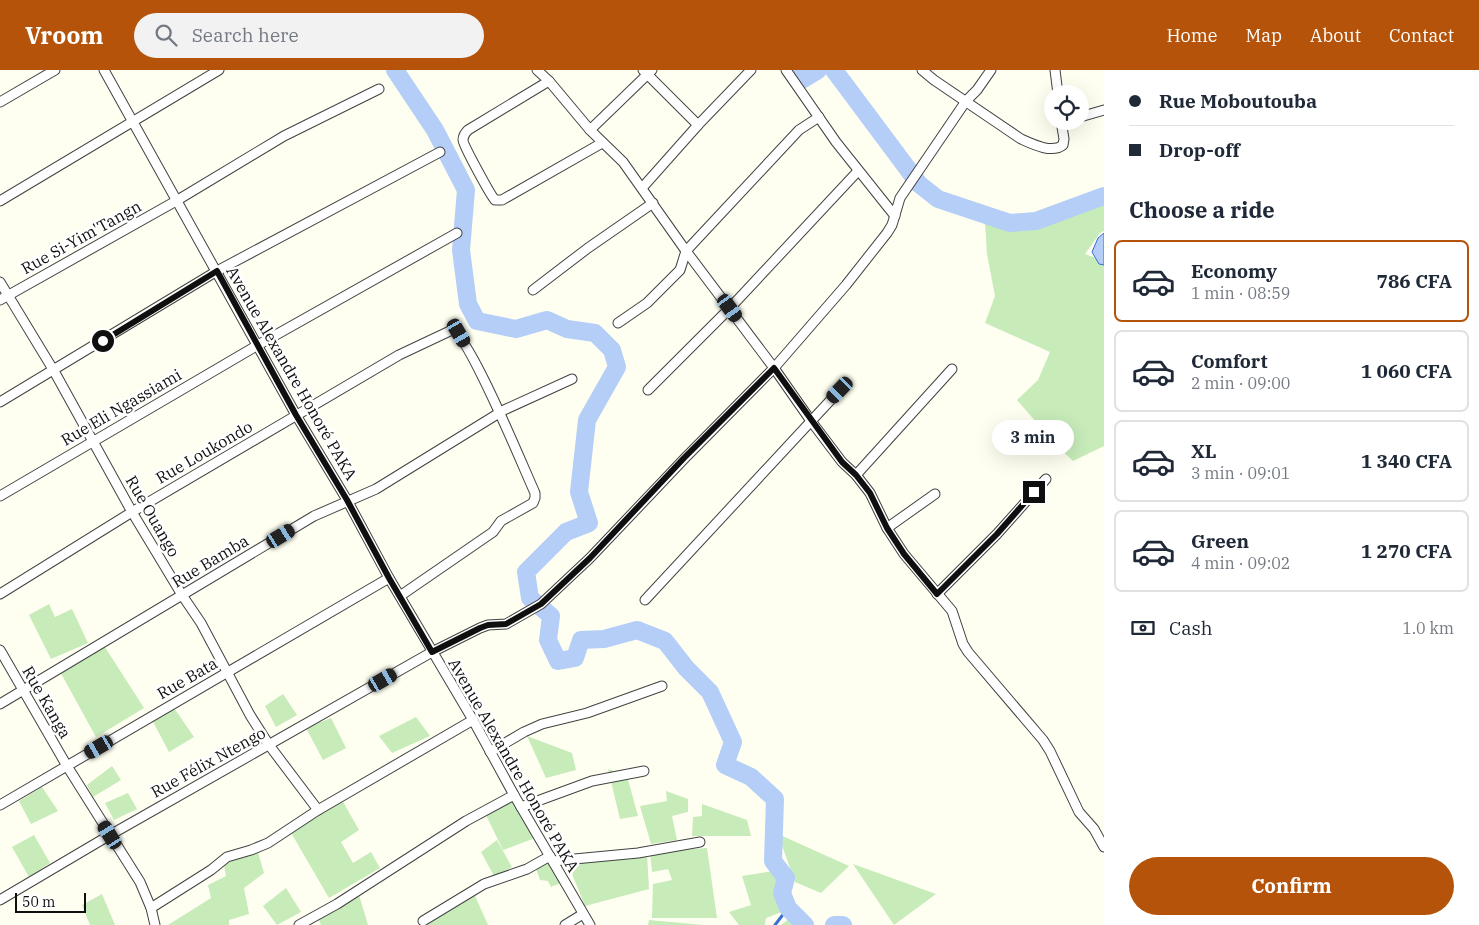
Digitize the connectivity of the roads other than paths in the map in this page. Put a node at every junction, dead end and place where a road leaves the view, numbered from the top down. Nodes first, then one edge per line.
1 (54, 70) edge
2 (104, 70) edge
3 (219, 70) edge
4 (538, 70) edge
5 (751, 70) edge
6 (786, 70) edge
7 (922, 70) edge
8 (991, 70) edge
9 (1055, 70) edge
10 (647, 71) edge
11 (549, 81) junction
12 (1057, 85) edge
13 (379, 89) dead end
14 (966, 101) junction
15 (0, 102) edge
16 (1104, 110) edge
17 (1089, 115) edge
18 (819, 117) junction
19 (134, 122) junction
20 (698, 125) junction
21 (590, 130) junction
22 (1063, 130) edge
23 (602, 143) junction
24 (440, 152) dead end
25 (858, 171) junction
26 (642, 188) junction
27 (0, 201) edge
28 (176, 201) junction
29 (653, 203) junction
30 (895, 216) junction
31 (457, 233) dead end
32 (686, 251) junction
33 (217, 271) junction
34 (0, 282) edge
35 (533, 290) dead end
36 (4, 297) edge
37 (730, 308) junction
38 (618, 323) dead end
39 (258, 345) junction
40 (774, 368) junction
41 (952, 369) dead end
42 (54, 371) junction
43 (572, 380) dead end
44 (648, 390) dead end
45 (840, 390) dead end
46 (0, 402) edge
47 (500, 413) junction
48 (296, 415) junction
49 (811, 421) junction
50 (93, 442) junction
51 (856, 475) junction
52 (1046, 479) dead end
53 (935, 494) dead end
54 (0, 496) edge
55 (347, 500) junction
56 (132, 512) junction
57 (887, 528) junction
58 (389, 578) junction
59 (0, 594) edge
60 (937, 594) junction
61 (182, 595) junction
62 (400, 596) junction
63 (645, 600) dead end
64 (0, 650) edge
65 (432, 652) junction
66 (227, 672) junction
67 (662, 686) dead end
68 (24, 690) junction
69 (0, 704) edge
70 (473, 720) junction
71 (269, 745) junction
72 (490, 752) junction
73 (67, 766) junction
74 (644, 771) dead end
75 (514, 796) junction
76 (0, 805) edge
77 (520, 806) junction
78 (318, 810) junction
79 (110, 835) junction
80 (700, 842) dead end
81 (1104, 846) edge
82 (552, 859) junction
83 (0, 900) edge
84 (151, 908) junction
85 (583, 914) junction
86 (423, 921) dead end
87 (155, 925) edge
88 (299, 925) edge
89 (565, 925) edge
90 (590, 925) edge

1 - 15 street
2 - 19 street, Avenue Alexandre Honoré PAKA
3 - 19 street
4 - 11 street
5 - 20 street
6 - 18 street
7 - 14 street
8 - 14 street, Rue Félix Ntengo
9 - 12 street
10 - 20 street
10 - 21 street
11 - 21 street
11 - 23 street
13 - 28 street, Rue Si-Yim'Tangn
14 - 22 street
14 - 30 street, Rue Félix Ntengo
16 - 17 street
18 - 25 street
18 - 32 street
19 - 27 street
19 - 28 street, Avenue Alexandre Honoré PAKA
20 - 26 street
21 - 23 street
23 - 26 street
24 - 33 street
25 - 30 street
25 - 37 street
26 - 29 street
28 - 33 street, Avenue Alexandre Honoré PAKA
28 - 36 street, Rue Si-Yim'Tangn
29 - 32 street
29 - 35 street
30 - 40 street, Rue Félix Ntengo
31 - 39 street, Rue Eli Ngassiami
32 - 37 street
32 - 38 street
33 - 39 street, Avenue Alexandre Honoré PAKA
33 - 42 street
34 - 36 street, Rue Ouango
36 - 42 street, Rue Ouango
37 - 40 street
37 - 44 street
39 - 48 street, Avenue Alexandre Honoré PAKA
39 - 50 street, Rue Eli Ngassiami
40 - 49 street
40 - 65 street, Rue Félix Ntengo
41 - 51 street
42 - 46 street
42 - 50 street, Rue Ouango
43 - 47 street, Rue Bamba
45 - 49 street
47 - 48 street, Rue Loukondo
47 - 55 street, Rue Bamba
47 - 62 street
48 - 55 street, Avenue Alexandre Honoré PAKA
48 - 56 street, Rue Loukondo
49 - 51 street
49 - 63 street
50 - 54 street, Rue Eli Ngassiami
50 - 56 street, Rue Ouango
51 - 57 street
52 - 60 street
53 - 57 street
55 - 58 street, Avenue Alexandre Honoré PAKA
55 - 61 street, Rue Bamba
56 - 59 street, Rue Loukondo
56 - 61 street, Rue Ouango
57 - 60 street
58 - 62 street, Avenue Alexandre Honoré PAKA
58 - 66 street, Rue Bata
60 - 81 street
61 - 66 street, Rue Ouango
61 - 68 street, Rue Bamba
62 - 65 street, Avenue Alexandre Honoré PAKA
64 - 68 street, Rue Kanga
65 - 70 street, Avenue Alexandre Honoré PAKA
65 - 71 street, Rue Félix Ntengo
66 - 71 street, Rue Ouango
66 - 73 street, Rue Bata
67 - 72 street
68 - 69 street, Rue Bamba
68 - 73 street, Rue Kanga
70 - 72 street, Avenue Alexandre Honoré PAKA
70 - 78 street
71 - 78 street, Rue Ouango
71 - 79 street, Rue Félix Ntengo
72 - 75 street, Avenue Alexandre Honoré PAKA
73 - 76 street, Rue Bata
73 - 79 street, Rue Kanga
74 - 77 street
75 - 77 street, Avenue Alexandre Honoré PAKA
75 - 88 street
77 - 82 street, Avenue Alexandre Honoré PAKA
78 - 84 street
79 - 83 street, Rue Félix Ntengo
79 - 84 street, Rue Kanga
80 - 82 street
82 - 85 street, Avenue Alexandre Honoré PAKA
82 - 86 street
84 - 87 street, Rue Kanga
85 - 89 street
85 - 90 street, Avenue Alexandre Honoré PAKA

